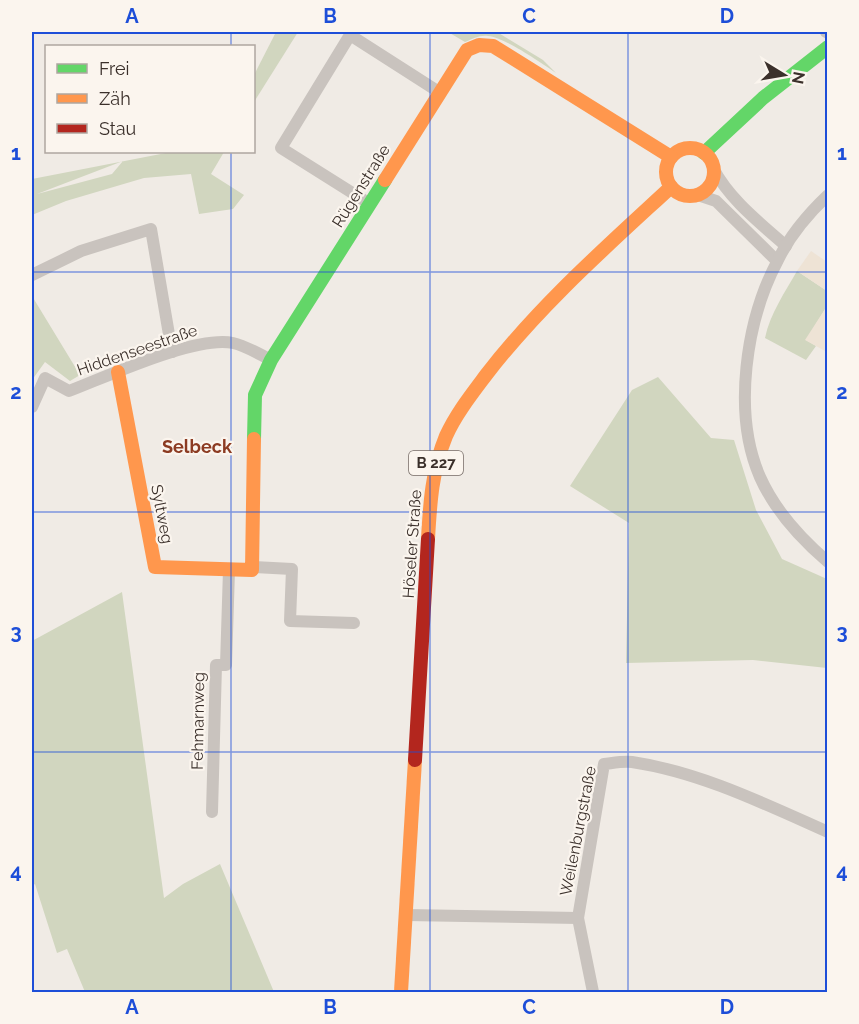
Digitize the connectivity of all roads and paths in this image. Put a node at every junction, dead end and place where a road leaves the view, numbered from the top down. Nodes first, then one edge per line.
1 (828, 47) edge
2 (439, 92) junction
3 (704, 153) junction
4 (671, 157) junction
5 (713, 168) junction
6 (671, 187) junction
7 (698, 195) junction
8 (827, 196) edge
9 (370, 204) junction
10 (781, 253) junction
11 (32, 275) edge
12 (172, 352) junction
13 (271, 360) junction
14 (118, 372) junction
15 (32, 407) edge
16 (828, 562) edge
17 (252, 569) junction
18 (228, 570) junction
19 (354, 623) dead end
20 (212, 812) dead end
21 (828, 831) edge
22 (406, 915) junction
23 (578, 918) junction
24 (401, 993) edge
25 (593, 993) edge

1 - 3 main road
2 - 4 main road, Rügenstraße
2 - 9 main road, Rügenstraße
2 - 9 street
3 - 4 main road
3 - 5 main road
4 - 6 main road
5 - 7 main road
5 - 10 street
6 - 7 main road
6 - 22 main road, Höseler Straße / B 227
7 - 10 street
8 - 10 street
9 - 13 main road, Rügenstraße
10 - 16 street
11 - 12 street
12 - 13 street, Hiddenseestraße
12 - 14 street, Hiddenseestraße
13 - 17 main road, Rügenstraße
14 - 15 street, Hiddenseestraße
14 - 18 main road, Syltweg
17 - 18 main road, Syltweg
17 - 19 street
18 - 20 street, Fehmarnweg
21 - 23 street, Weilenburgstraße
22 - 23 street
22 - 24 main road, Höseler Straße / B 227
23 - 25 street, Weilenburgstraße

